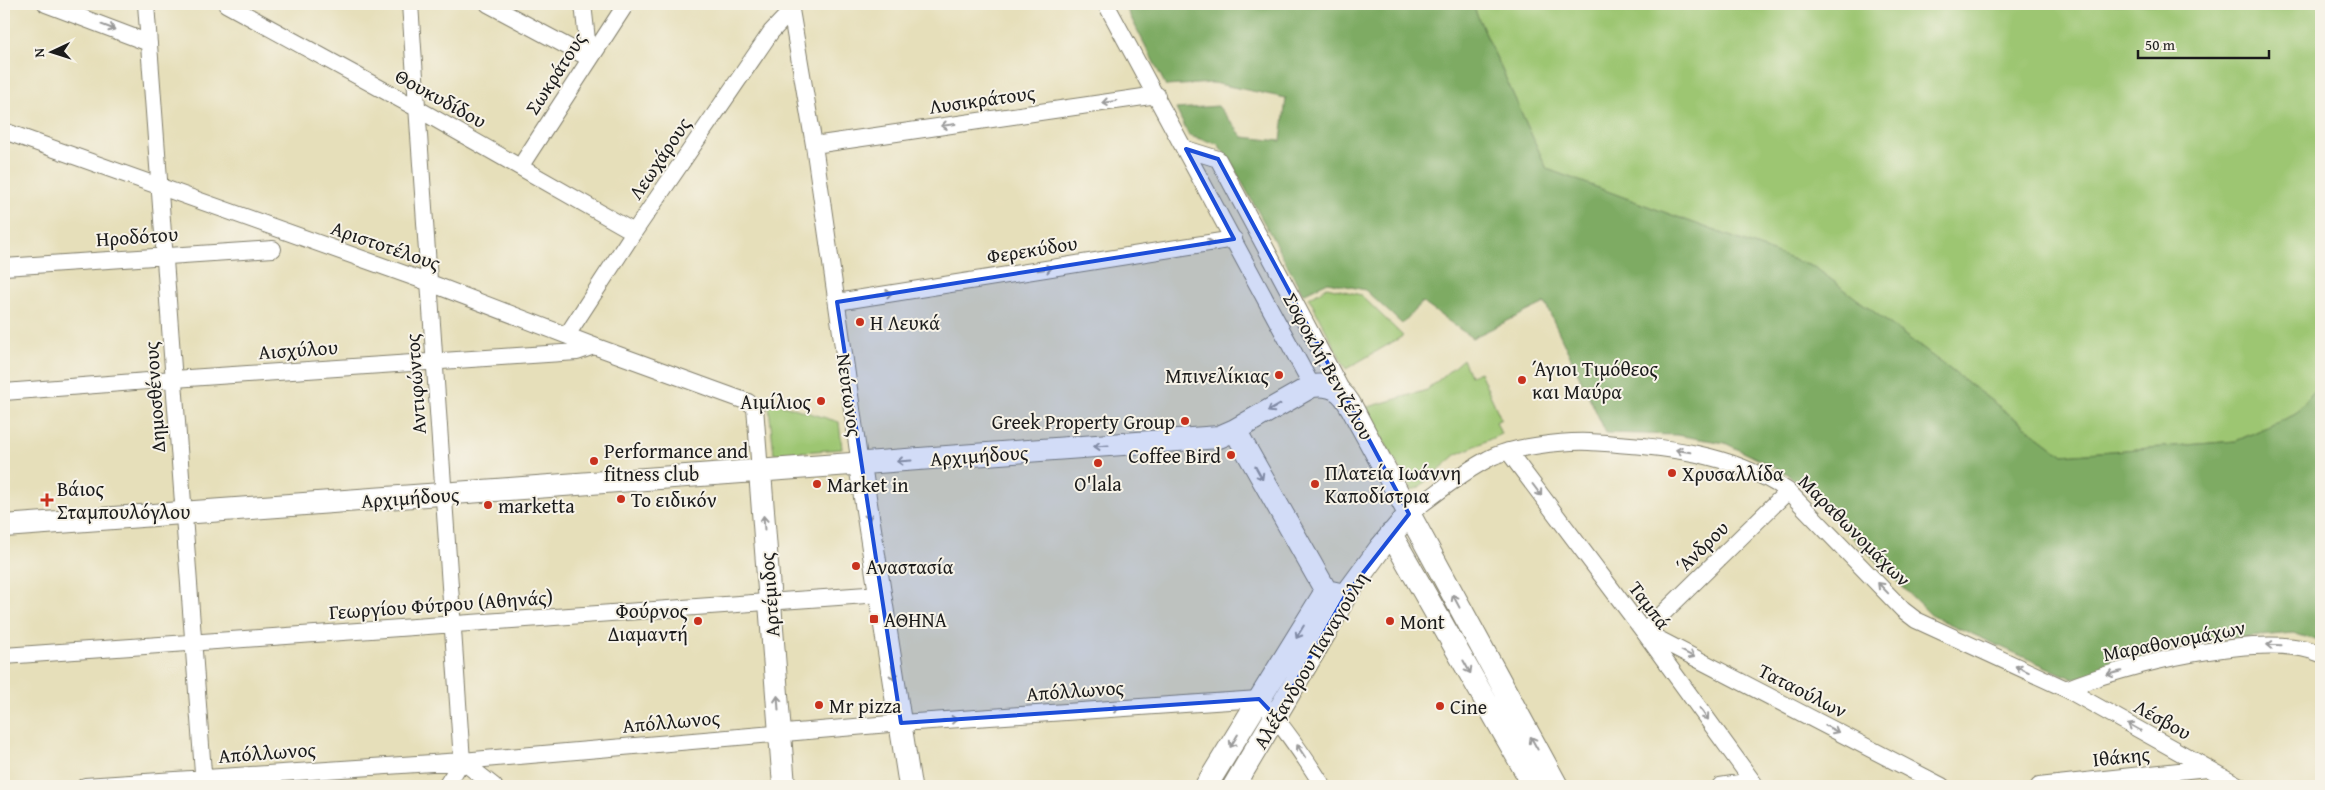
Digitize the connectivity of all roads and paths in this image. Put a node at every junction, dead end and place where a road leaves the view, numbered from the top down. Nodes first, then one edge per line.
1 (46, 4) edge
2 (146, 4) edge
3 (226, 4) edge
4 (410, 4) edge
5 (488, 4) edge
6 (583, 4) edge
7 (626, 4) edge
8 (1106, 4) edge
9 (791, 7) edge
10 (149, 43) junction
11 (589, 58) junction
12 (1157, 95) junction
13 (418, 109) junction
14 (8, 135) edge
15 (814, 145) junction
16 (1186, 149) junction
17 (520, 167) junction
18 (159, 185) junction
19 (634, 232) junction
20 (1234, 239) junction
21 (273, 249) dead end
22 (165, 256) junction
23 (4, 266) edge
24 (430, 283) junction
25 (837, 302) junction
26 (567, 335) junction
27 (594, 346) junction
28 (435, 362) junction
29 (174, 379) junction
30 (1312, 386) junction
31 (1342, 391) junction
32 (4, 392) edge
33 (752, 404) joint
34 (1235, 430) junction
35 (1508, 451) junction
36 (860, 465) junction
37 (760, 472) junction
38 (1788, 491) junction
39 (444, 495) junction
40 (184, 514) junction
41 (1409, 514) junction
42 (4, 526) edge
43 (1391, 534) junction
44 (1335, 593) junction
45 (881, 594) junction
46 (770, 602) junction
47 (453, 624) junction
48 (1644, 632) junction
49 (194, 642) junction
50 (2321, 654) edge
51 (4, 656) edge
52 (2066, 689) junction
53 (1260, 699) junction
54 (1276, 717) junction
55 (901, 723) junction
56 (780, 733) junction
57 (462, 761) junction
58 (2207, 768) junction
59 (204, 782) edge
60 (1754, 784) edge
61 (85, 786) edge
62 (446, 786) edge
63 (494, 786) edge
64 (784, 786) edge
65 (910, 786) edge
66 (1206, 786) edge
67 (1234, 786) edge
68 (1324, 786) edge
69 (1534, 786) edge
70 (1557, 786) edge
71 (1720, 786) edge
72 (1942, 786) edge
73 (2040, 786) edge
74 (2240, 786) edge

1 -> 10 street
2 - 10 street, Δημοσθένους
3 - 13 street, Θουκυδίδου
4 - 13 street, Αντιφώντος
5 - 11 street
6 - 11 street
7 - 11 street, Σωκράτους
8 - 12 street, Σοφοκλή Βενιζέλου
9 - 15 street, Νεύτωνος
9 - 19 street, Λεωχάρους
10 - 18 street, Δημοσθένους
11 - 17 street, Σωκράτους
12 -> 15 street, Λυσικράτους
12 - 16 street, Σοφοκλή Βενιζέλου
13 - 17 street, Θουκυδίδου
13 - 24 street, Αντιφώντος
14 - 18 street, Αριστοτέλους
15 - 25 street, Νεύτωνος
16 - 20 street, Σοφοκλή Βενιζέλου
16 - 31 street, Σοφοκλή Βενιζέλου
17 - 19 street, Θουκυδίδου
18 - 22 street, Δημοσθένους
18 - 24 street, Αριστοτέλους
19 - 26 street, Λεωχάρους
25 -> 20 street, Φερεκύδου
20 - 30 street, Σοφοκλή Βενιζέλου
21 - 22 street, Ηροδότου
22 - 23 street, Ηροδότου
22 - 29 street, Δημοσθένους
24 - 26 street, Αριστοτέλους
24 - 28 street, Αντιφώντος
25 - 36 street, Νεύτωνος
26 - 27 street, Αριστοτέλους
27 - 28 street, Αισχύλου
27 - 33 street, Αριστοτέλους
28 - 29 street, Αισχύλου
28 - 39 street, Αντιφώντος
29 - 32 street, Αισχύλου
29 - 40 street, Δημοσθένους
30 - 31 street
30 -> 34 street, Αρχιμήδους
31 - 41 street, Σοφοκλή Βενιζέλου
33 - 37 street, Αρτέμιδος
34 -> 36 street, Αρχιμήδους
34 -> 44 street
38 -> 35 street, Μαραθωνομάχων
35 - 41 street, Μαραθωνομάχων
35 -> 48 street, Ταμπά
36 - 37 street, Αρχιμήδους
36 -> 45 street, Νεύτωνος
37 - 39 street, Αρχιμήδους
46 -> 37 street, Αρτέμιδος
38 - 48 street, Άνδρου
52 -> 38 street, Μαραθωνομάχων
39 - 40 street, Αρχιμήδους
39 - 47 street, Αντιφώντος
40 - 42 street, Αρχιμήδους
40 - 49 street, Δημοσθένους
41 - 43 street, Αλέξανδρου Παναγούλη
70 -> 41 street, Σοφοκλή Βενιζέλου
43 - 44 street, Αλέξανδρου Παναγούλη
43 -> 69 street
44 -> 53 street, Αλέξανδρου Παναγούλη
44 - 54 street, Αλέξανδρου Παναγούλη
45 - 46 street, Γεωργίου Φύτρου (Αθηνάς)
45 -> 55 street, Νεύτωνος
46 - 47 street, Γεωργίου Φύτρου (Αθηνάς)
56 -> 46 street, Αρτέμιδος
47 - 49 street, Γεωργίου Φύτρου (Αθηνάς)
47 - 57 street, Αντιφώντος
48 -> 60 street, Ταμπά
48 -> 72 street, Ταταούλων
49 - 51 street, Γεωργίου Φύτρου (Αθηνάς)
49 - 59 street, Δημοσθένους
50 -> 52 street, Μαραθονομάχων
58 -> 52 street, Λέσβου
53 - 54 street
55 -> 53 street, Απόλλωνος
53 -> 66 street, Αλέξανδρου Παναγούλη
54 - 67 street, Αλέξανδρου Παναγούλη
68 -> 54 street
55 - 56 street, Απόλλωνος
55 - 65 street, Νεύτωνος
56 - 57 street, Απόλλωνος
56 - 64 street, Αρτέμιδος
57 - 59 street, Απόλλωνος
57 - 62 street
57 - 63 street
58 - 73 street, Ιθάκης
58 - 74 street, Λέσβου
59 - 61 street, Απόλλωνος
60 - 71 street

